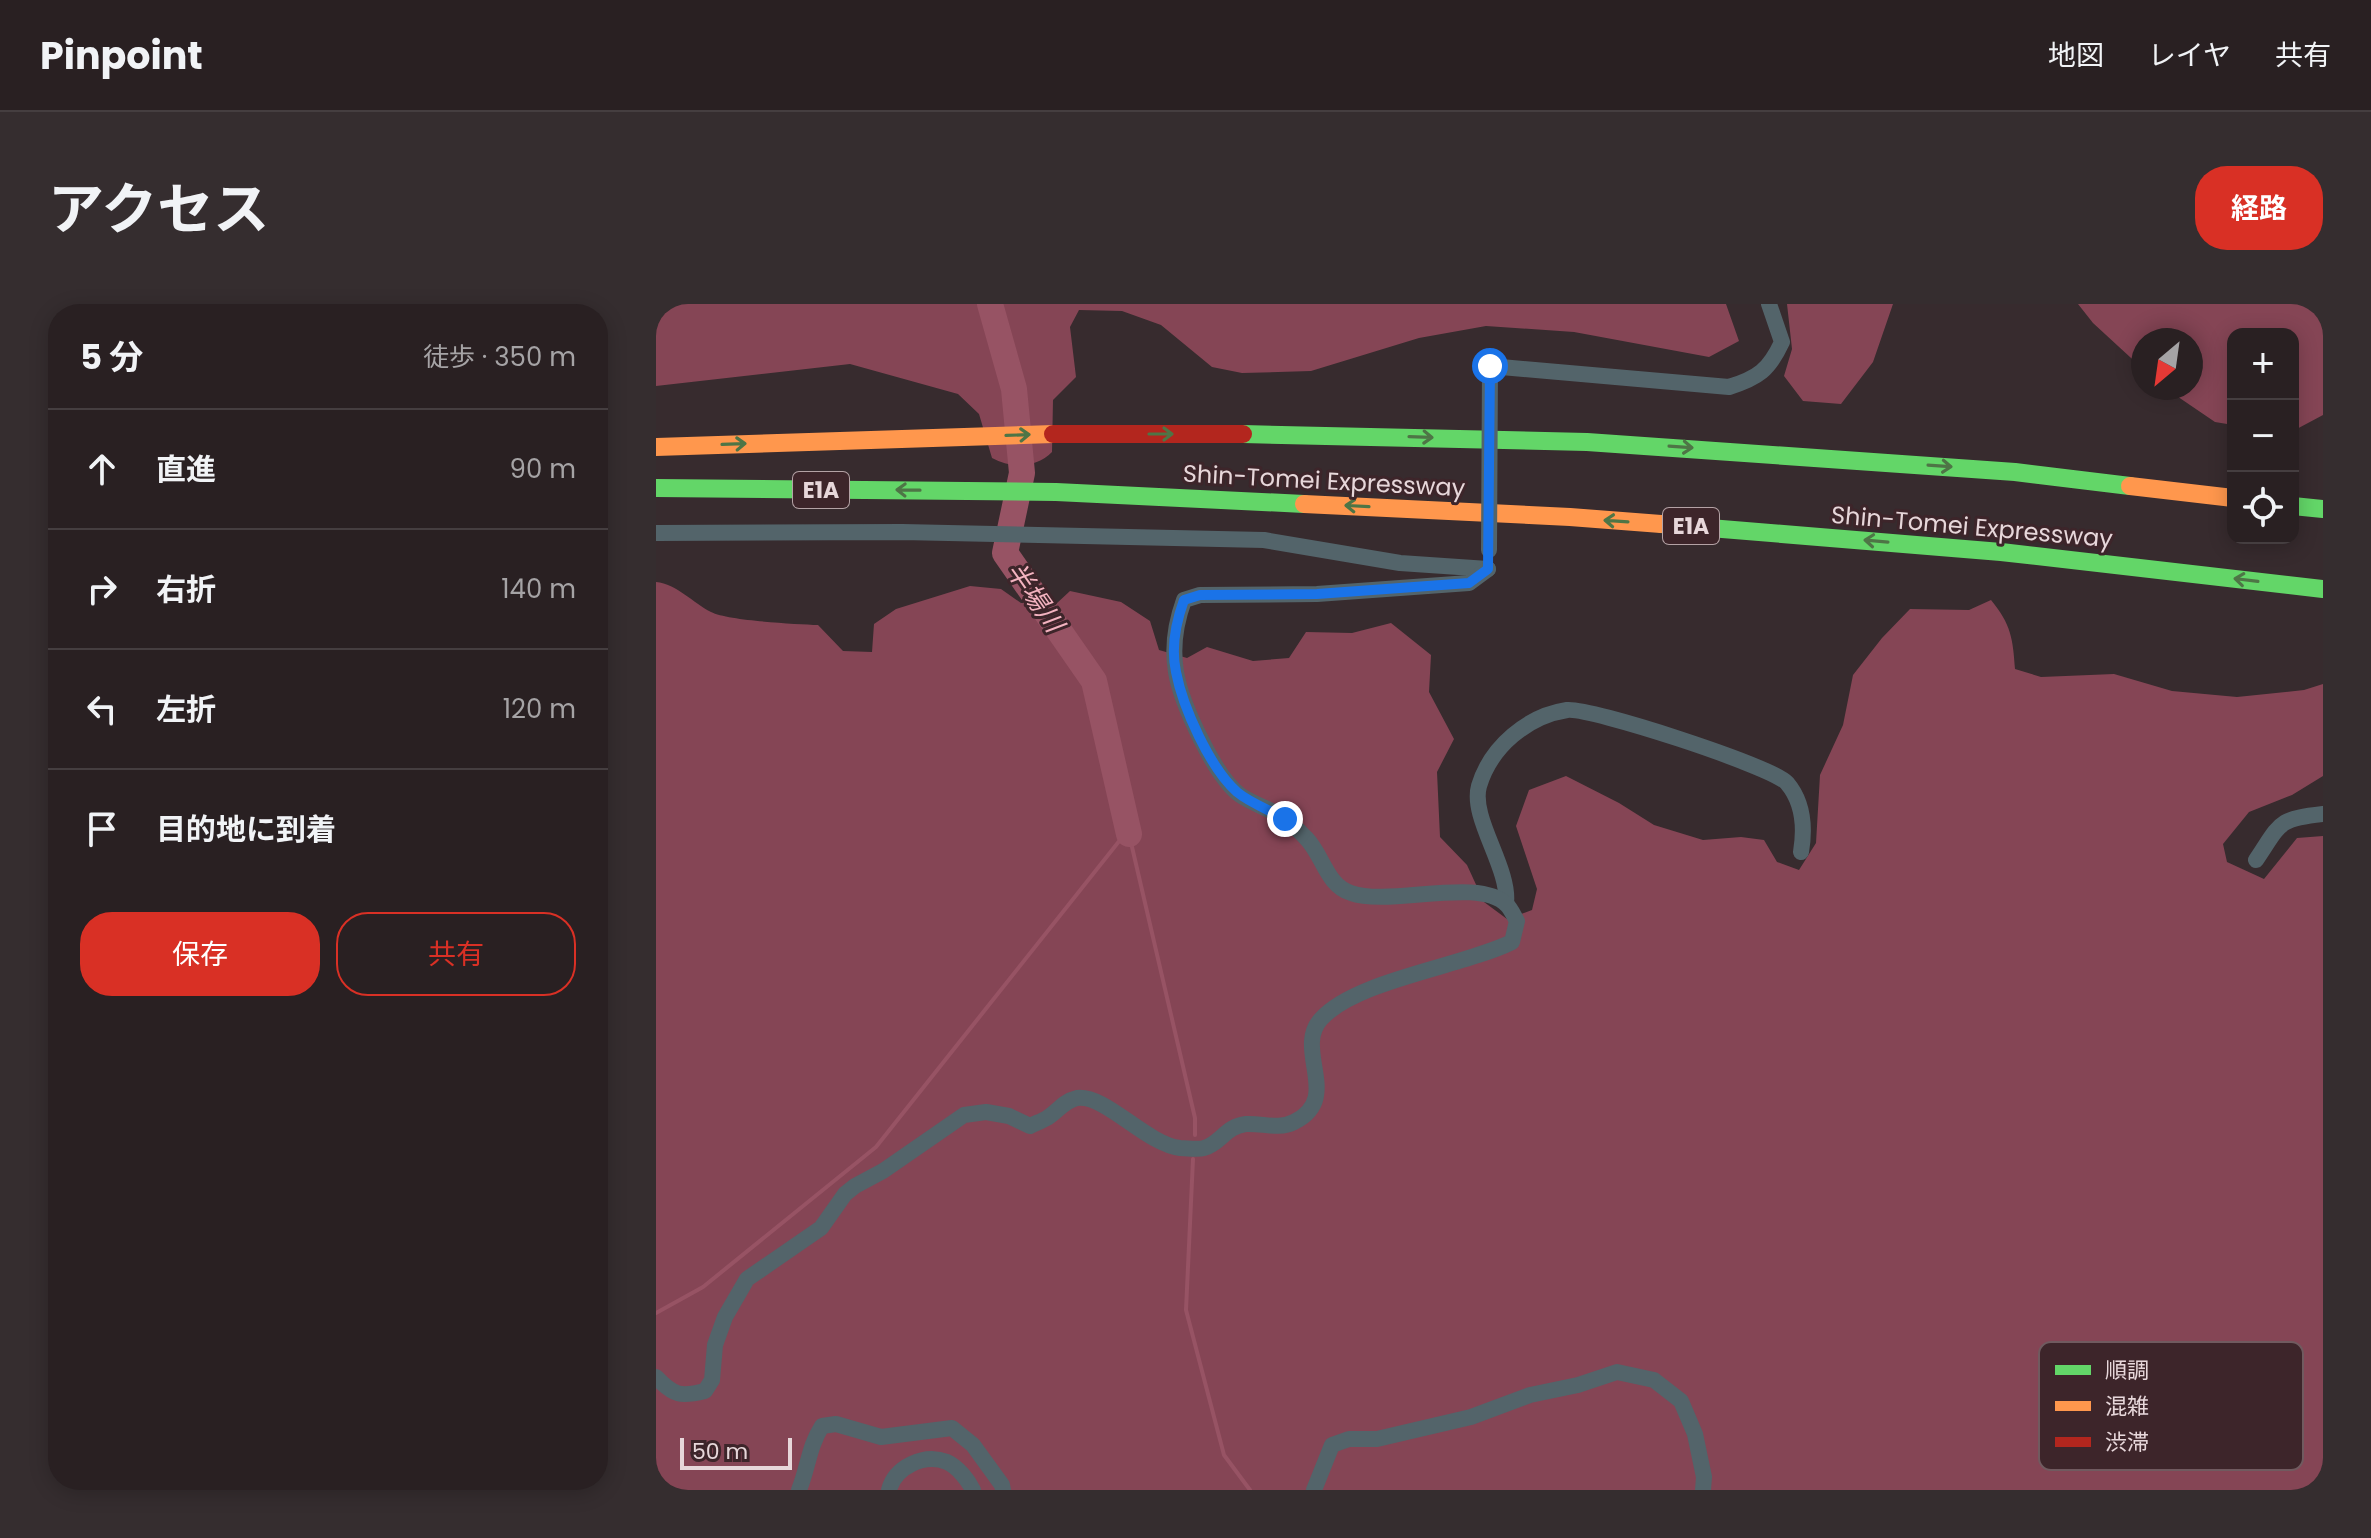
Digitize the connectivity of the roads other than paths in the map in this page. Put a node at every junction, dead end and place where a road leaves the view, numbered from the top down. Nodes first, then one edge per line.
1 (1769, 304) edge
2 (656, 447) edge
3 (656, 488) edge
4 (2227, 497) edge
5 (2299, 507) edge
6 (2323, 509) edge
7 (656, 533) edge
8 (1488, 569) junction
9 (2323, 589) edge
10 (2323, 814) edge
11 (1801, 852) dead end
12 (2256, 860) dead end
13 (1506, 903) junction
14 (656, 1377) edge
15 (799, 1490) edge
16 (889, 1490) edge
17 (973, 1490) edge
18 (1003, 1490) edge
19 (1314, 1490) edge
20 (1703, 1490) edge

1 - 8 street, bridge
2 -> 4 highway, Shin-Tomei Expressway / E1A
9 -> 3 highway, Shin-Tomei Expressway / E1A
5 - 6 highway
7 - 8 street
8 - 13 street
10 - 12 street
11 - 13 street
13 - 14 street
15 - 18 street
16 - 17 street
19 - 20 street

